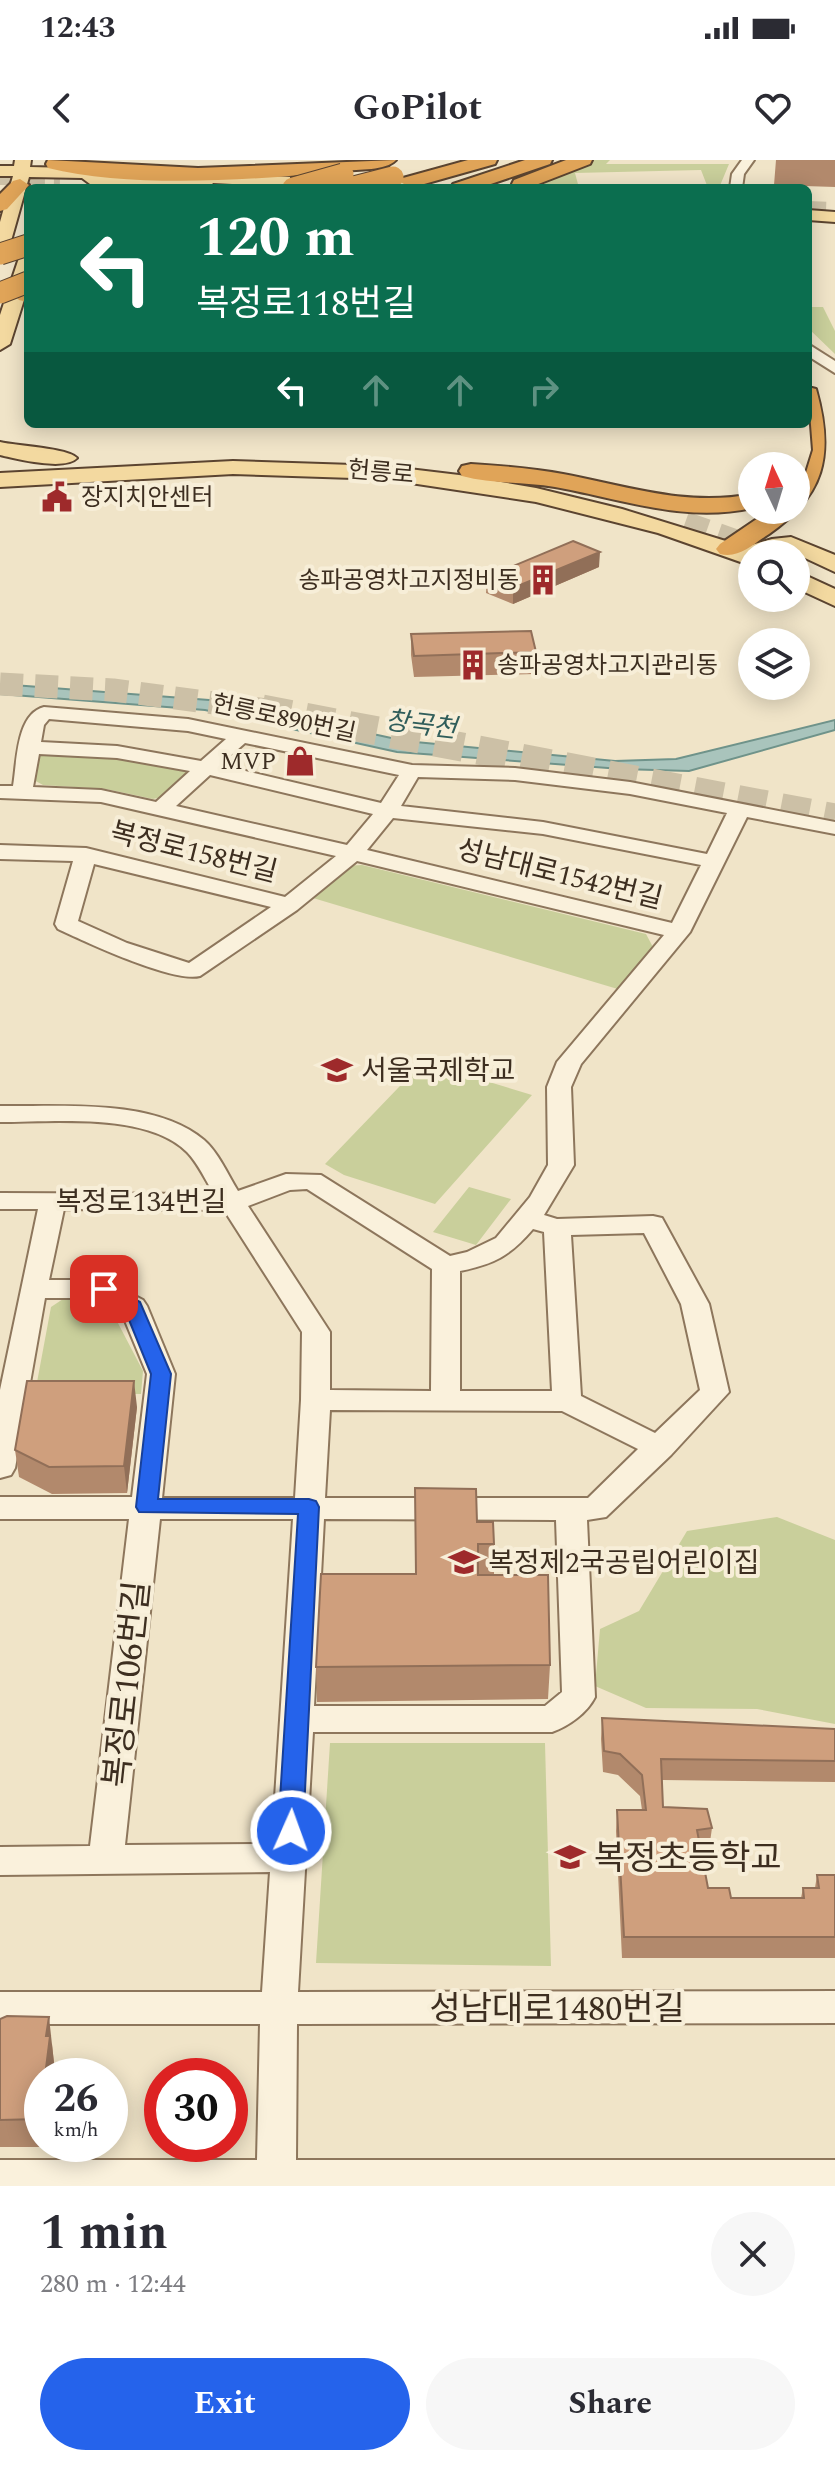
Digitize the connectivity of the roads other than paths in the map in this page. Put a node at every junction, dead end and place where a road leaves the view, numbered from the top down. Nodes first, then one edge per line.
1 (454, 160) edge
2 (488, 160) edge
3 (543, 160) edge
4 (583, 160) edge
5 (748, 160) edge
6 (55, 170) edge
7 (0, 171) edge
8 (22, 171) edge
9 (227, 175) junction
10 (400, 176) edge
11 (0, 178) edge
12 (201, 181) junction
13 (347, 181) edge
14 (237, 184) edge
15 (324, 184) edge
16 (470, 184) edge
17 (522, 184) edge
18 (737, 184) edge
19 (812, 203) edge
20 (835, 204) edge
21 (0, 205) edge
22 (812, 215) edge
23 (835, 217) edge
24 (24, 226) edge
25 (0, 230) edge
26 (24, 246) edge
27 (0, 251) edge
28 (24, 270) edge
29 (24, 292) edge
30 (0, 293) edge
31 (24, 294) edge
32 (0, 308) edge
33 (0, 344) edge
34 (812, 352) edge
35 (835, 368) edge
36 (812, 399) edge
37 (0, 448) edge
38 (102, 458) junction
39 (0, 468) edge
40 (50, 475) junction
41 (464, 475) junction
42 (0, 480) edge
43 (810, 487) edge
44 (0, 488) edge
45 (738, 504) edge
46 (690, 520) tunnel mouth
47 (746, 524) edge
48 (769, 524) edge
49 (734, 551) edge
50 (810, 559) edge
51 (810, 563) edge
52 (835, 565) edge
53 (810, 568) edge
54 (835, 573) edge
55 (835, 583) edge
56 (810, 586) edge
57 (835, 599) edge
58 (241, 736) junction
59 (31, 748) junction
60 (207, 769) junction
61 (412, 771) junction
62 (11, 792) edge
63 (160, 809) junction
64 (387, 811) junction
65 (739, 811) junction
66 (835, 828) edge
67 (0, 852) edge
68 (352, 854) junction
69 (86, 855) junction
70 (711, 861) junction
71 (289, 905) junction
72 (679, 932) junction
73 (0, 1114) edge
74 (0, 1201) edge
75 (53, 1201) junction
76 (234, 1202) junction
77 (527, 1219) junction
78 (557, 1227) junction
79 (446, 1265) junction
80 (33, 1289) junction
81 (316, 1400) junction
82 (445, 1401) junction
83 (567, 1401) junction
84 (661, 1448) junction
85 (0, 1468) edge
86 (146, 1507) junction
87 (309, 1507) junction
88 (0, 1508) edge
89 (571, 1509) junction
90 (295, 1719) junction
91 (289, 1858) junction
92 (0, 1861) edge
93 (106, 1861) junction
94 (835, 2007) edge
95 (0, 2008) edge
96 (279, 2008) junction
97 (0, 2178) edge
98 (835, 2178) edge
99 (64, 2182) edge
100 (276, 2182) edge

1 - 10 highway
2 - 10 highway
3 - 16 highway
4 - 17 highway
5 - 18 street
6 - 8 main road
6 - 9 highway
6 - 12 main road
7 - 8 main road
8 - 11 main road
8 - 21 highway
8 - 27 main road
9 - 10 highway
9 - 12 highway
10 - 12 main road
10 - 13 highway, bridge
12 - 14 main road
13 - 15 highway, bridge
19 - 20 main road
22 - 23 main road
24 - 25 highway
26 - 27 highway, bridge
28 - 33 main road
29 - 30 highway, bridge
31 - 32 highway
34 - 35 street
36 - 43 highway
37 - 38 main road
38 - 39 main road, 헌릉로
38 - 41 main road, 헌릉로
40 - 41 main road, 헌릉로
40 - 42 main road, 헌릉로
40 - 44 main road
41 - 45 highway
41 - 46 main road
41 - 49 main road, 헌릉로
47 - 49 highway
48 - 49 highway
50 - 52 main road
51 - 54 main road
53 - 55 main road
56 - 57 main road
58 - 59 street, 헌릉로890번길
58 - 60 street
58 - 61 street, 헌릉로890번길
59 - 60 street
59 - 62 street, 헌릉로890번길
60 - 63 street
60 - 64 street
61 - 64 street
61 - 65 street, 헌릉로890번길
62 - 63 street, 성남대로1542번길
63 - 68 street, 성남대로1542번길
64 - 68 street
64 - 70 street, 성남대로1542번길
65 - 66 street, 헌릉로890번길
65 - 70 street, 성남대로1542번길
67 - 69 street, 복정로158번길
68 - 71 street, 복정로158번길
68 - 72 street, 성남대로1542번길
69 - 71 street, 복정로158번길
69 - 71 street, 복정로158번길
70 - 72 street, 성남대로1542번길
72 - 77 street
73 - 76 street
74 - 75 street, 복정로134번길
75 - 76 street, 복정로134번길
75 - 80 street
76 - 79 street, 복정로134번길
76 - 81 street
77 - 78 street
77 - 79 street
78 - 83 street
78 - 84 street
79 - 82 street
80 - 85 street
80 - 86 street, 복정로106번길
81 - 82 street
81 - 87 street
82 - 83 street
83 - 84 street
84 - 89 street
86 - 87 street
86 - 88 street
86 - 93 street, 복정로106번길
87 - 89 street
87 - 90 street
89 - 90 street
90 - 91 street
91 - 93 street
91 - 96 street
92 - 93 street
94 - 96 street, 성남대로1480번길
95 - 96 street, 성남대로1480번길
96 - 100 street
97 - 99 street
98 - 100 street
99 - 100 street

